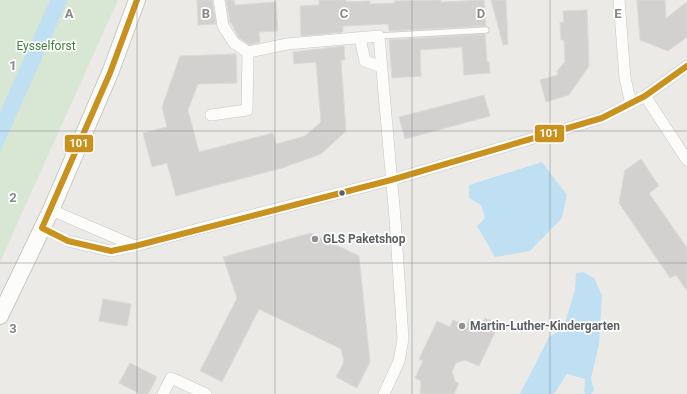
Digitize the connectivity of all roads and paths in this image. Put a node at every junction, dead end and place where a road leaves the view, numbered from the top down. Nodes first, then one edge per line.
1 (137, 0) edge
2 (219, 0) edge
3 (619, 0) edge
4 (486, 30) dead end
5 (379, 36) junction
6 (360, 38) junction
7 (248, 52) junction
8 (687, 66) edge
9 (381, 67) junction
10 (645, 96) junction
11 (631, 104) junction
12 (211, 115) dead end
13 (687, 160) edge
14 (391, 180) junction
15 (51, 210) junction
16 (42, 228) junction
17 (135, 246) junction
18 (0, 316) edge
19 (163, 394) edge
20 (206, 394) edge
21 (384, 394) edge

1 - 15 street
2 - 7 street
3 - 11 street
4 - 5 lane
5 - 6 street
5 - 9 street
6 - 7 street
6 - 9 street
7 - 12 street
8 - 10 street
9 - 14 street
10 - 11 street
10 - 13 street
11 - 14 street
14 - 17 street
14 - 21 street
15 - 16 street
15 - 17 street
16 - 17 street
16 - 18 street
19 - 20 street

